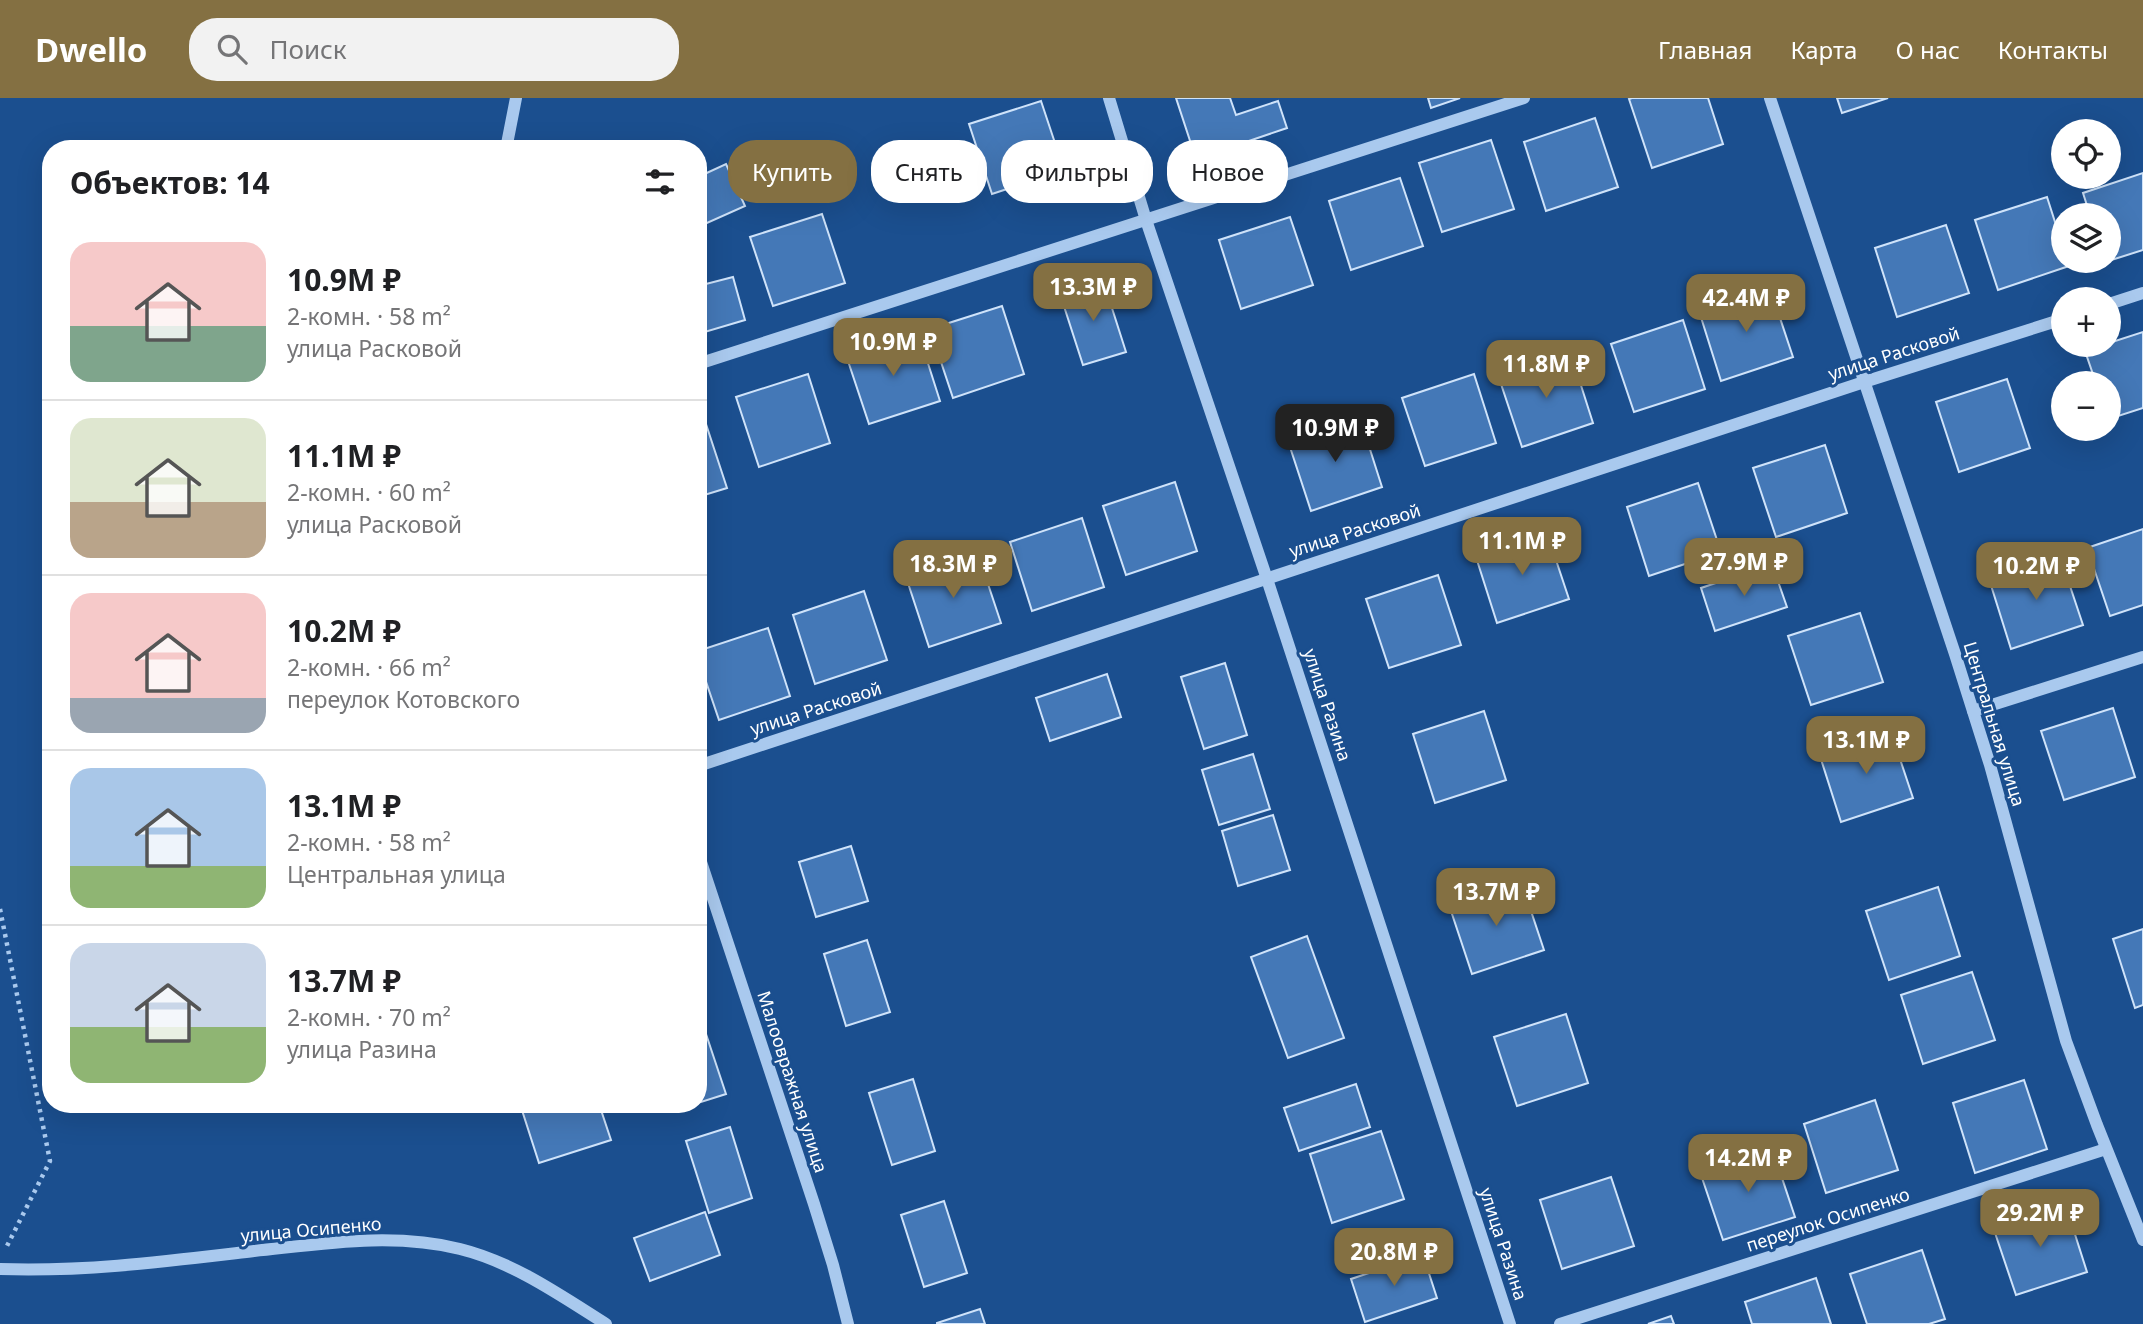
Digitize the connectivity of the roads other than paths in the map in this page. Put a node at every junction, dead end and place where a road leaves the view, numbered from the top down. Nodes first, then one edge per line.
1 (516, 98) edge
2 (1109, 98) edge
3 (1524, 98) edge
4 (1770, 98) edge
5 (508, 140) edge
6 (1146, 220) junction
7 (2143, 293) edge
8 (2121, 300) edge
9 (2051, 323) edge
10 (707, 362) edge
11 (1864, 382) junction
12 (1267, 579) junction
13 (2143, 657) edge
14 (1973, 711) junction
15 (707, 763) edge
16 (707, 880) edge
17 (2106, 1149) junction
18 (2143, 1240) edge
19 (0, 1269) edge
20 (606, 1324) edge
21 (848, 1324) edge
22 (1510, 1324) edge
23 (1560, 1324) edge

1 - 5 street
2 - 6 street, улица Разина
3 - 6 street
4 - 11 street, Центральная улица
6 - 10 street
6 - 12 street, улица Разина
7 - 8 street
9 - 11 street, улица Расковой
11 - 12 street, улица Расковой
11 - 14 street, Центральная улица
12 - 15 street, улица Расковой
12 - 22 street, улица Разина
13 - 14 street
14 - 17 street, Центральная улица
16 - 21 street, Малоовражная улица
17 - 18 street, Центральная улица
17 - 23 street, переулок Осипенко
19 - 20 street, улица Осипенко

